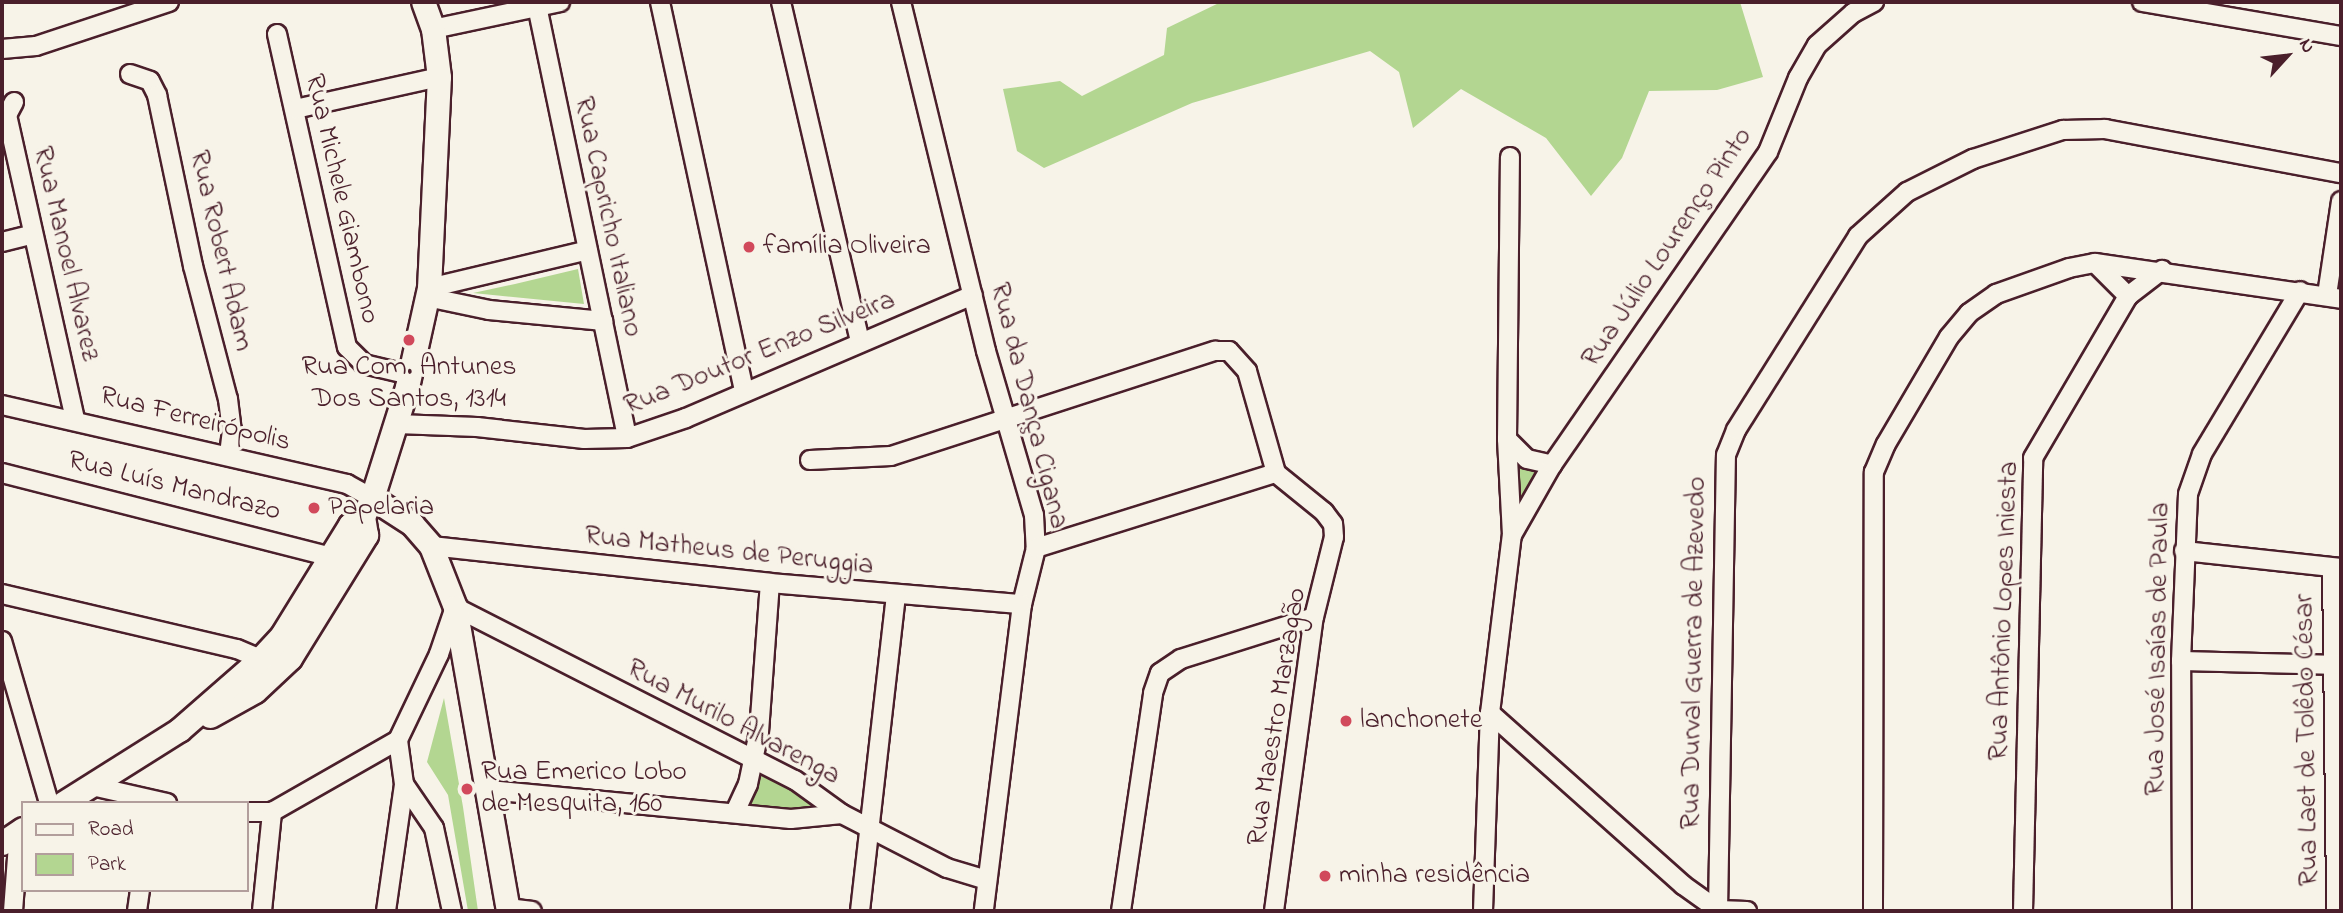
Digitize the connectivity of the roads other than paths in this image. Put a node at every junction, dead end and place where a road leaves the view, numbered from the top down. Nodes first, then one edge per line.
1 (169, 2) edge
2 (423, 2) edge
3 (560, 2) edge
4 (660, 2) edge
5 (780, 2) edge
6 (901, 2) edge
7 (1874, 2) edge
8 (2142, 2) edge
9 (537, 6) junction
10 (433, 29) junction
11 (277, 34) dead end
12 (2341, 36) edge
13 (2, 49) edge
14 (130, 74) dead end
15 (439, 77) junction
16 (14, 102) dead end
17 (295, 109) junction
18 (1510, 157) dead end
19 (2341, 173) edge
20 (2341, 201) edge
21 (31, 235) junction
22 (2, 242) edge
23 (589, 250) junction
24 (2095, 263) junction
25 (2162, 270) junction
26 (2301, 291) junction
27 (428, 292) junction
28 (973, 295) junction
29 (2128, 296) junction
30 (2334, 297) edge
31 (603, 321) junction
32 (860, 341) junction
33 (410, 374) junction
34 (744, 392) junction
35 (2, 405) edge
36 (75, 418) junction
37 (1006, 421) junction
38 (397, 424) junction
39 (627, 438) junction
40 (1507, 439) junction
41 (229, 456) junction
42 (810, 460) dead end
43 (1552, 465) junction
44 (2, 473) edge
45 (1276, 473) junction
46 (368, 507) junction
47 (1512, 535) junction
48 (431, 547) junction
49 (1036, 548) junction
50 (2184, 551) junction
51 (331, 557) junction
52 (2337, 568) edge
53 (770, 583) junction
54 (2, 594) edge
55 (897, 595) junction
56 (1022, 604) junction
57 (455, 607) junction
58 (1314, 617) junction
59 (2, 640) edge
60 (260, 659) junction
61 (2181, 661) junction
62 (2338, 665) edge
63 (1490, 713) junction
64 (178, 730) junction
65 (398, 740) junction
66 (752, 758) junction
67 (404, 784) junction
68 (92, 786) junction
69 (489, 790) junction
70 (48, 801) edge
71 (67, 801) edge
72 (158, 801) edge
73 (248, 812) edge
74 (272, 812) junction
75 (735, 812) junction
76 (842, 814) junction
77 (872, 829) junction
78 (15, 834) edge
79 (987, 880) junction
80 (140, 892) edge
81 (508, 910) edge
82 (13, 911) edge
83 (137, 911) edge
84 (262, 911) edge
85 (386, 911) edge
86 (452, 911) edge
87 (533, 911) edge
88 (860, 911) edge
89 (984, 911) edge
90 (1121, 911) edge
91 (1274, 911) edge
92 (1483, 911) edge
93 (1718, 911) edge
94 (1747, 911) edge
95 (1872, 911) edge
96 (2023, 911) edge
97 (2182, 911) edge
98 (2336, 911) edge

1 - 13 street
2 - 10 street
3 - 9 street
4 - 34 street
5 - 32 street
6 - 28 street, Rua da Dança Cigana
7 - 43 street, Rua Júlio Lourenço Pinto
8 - 12 street
9 - 10 street
9 - 23 street, Rua Capricho Italiano
10 - 15 street
11 - 17 street, Rua Michele Giambono
14 - 41 street, Rua Robert Adam
15 - 17 street
15 - 27 street
16 - 21 street, Rua Manoel Alvarez
17 - 33 street, Rua Michele Giambono
18 - 40 street
19 - 93 street, Rua Durval Guerra de Azevedo
20 - 30 street
21 - 22 street
21 - 36 street, Rua Manoel Alvarez
23 - 27 street
23 - 31 street, Rua Capricho Italiano
24 - 25 street
24 - 29 street
24 - 95 street
25 - 26 street
25 - 29 street, Rua Antônio Lopes Iniesta
26 - 30 street
26 - 50 street, Rua José Isaías de Paula
27 - 31 street
27 - 33 street
28 - 32 street, Rua Doutor Enzo Silveira
28 - 37 street, Rua da Dança Cigana
29 - 96 street, Rua Antônio Lopes Iniesta
31 - 39 street, Rua Capricho Italiano
32 - 34 street, Rua Doutor Enzo Silveira
33 - 38 street
34 - 39 street, Rua Doutor Enzo Silveira
35 - 36 street, Rua Ferreirópolis
36 - 41 street, Rua Ferreirópolis
37 - 42 street
37 - 45 street
37 - 49 street, Rua da Dança Cigana
38 - 39 street, Rua Doutor Enzo Silveira
38 - 46 street
40 - 43 street
40 - 47 street
41 - 46 street, Rua Ferreirópolis
43 - 47 street, Rua Júlio Lourenço Pinto
44 - 51 street, Rua Luís Mandrazo
45 - 49 street
45 - 58 street, Rua Maestro Marzagão
46 - 48 street
46 - 51 street
46 - 64 street
47 - 63 street
48 - 53 street, Rua Matheus de Peruggia
48 - 57 street
49 - 56 street, Rua da Dança Cigana
50 - 52 street
50 - 61 street, Rua José Isaías de Paula
51 - 60 street
52 - 62 street, Rua Laet de Tolêdo César
53 - 55 street, Rua Matheus de Peruggia
53 - 66 street
54 - 60 street
55 - 56 street, Rua Matheus de Peruggia
55 - 77 street
56 - 79 street, Rua da Dança Cigana
57 - 65 street
57 - 66 street, Rua Murilo Alvarenga
57 - 69 street
58 - 90 street
58 - 91 street, Rua Maestro Marzagão
59 - 70 street
60 - 64 street
61 - 62 street
61 - 97 street, Rua José Isaías de Paula
62 - 98 street, Rua Laet de Tolêdo César
63 - 92 street
63 - 93 street
64 - 68 street
65 - 67 street
65 - 74 street
66 - 75 street
66 - 76 street, Rua Murilo Alvarenga
67 - 85 street
67 - 86 street
68 - 71 street
68 - 72 street
69 - 75 street
69 - 81 street
73 - 74 street
74 - 84 street
75 - 76 street
76 - 77 street, Rua Murilo Alvarenga
77 - 79 street, Rua Murilo Alvarenga
77 - 88 street
78 - 82 street
79 - 89 street, Rua da Dança Cigana
80 - 83 street
81 - 87 street
93 - 94 street

